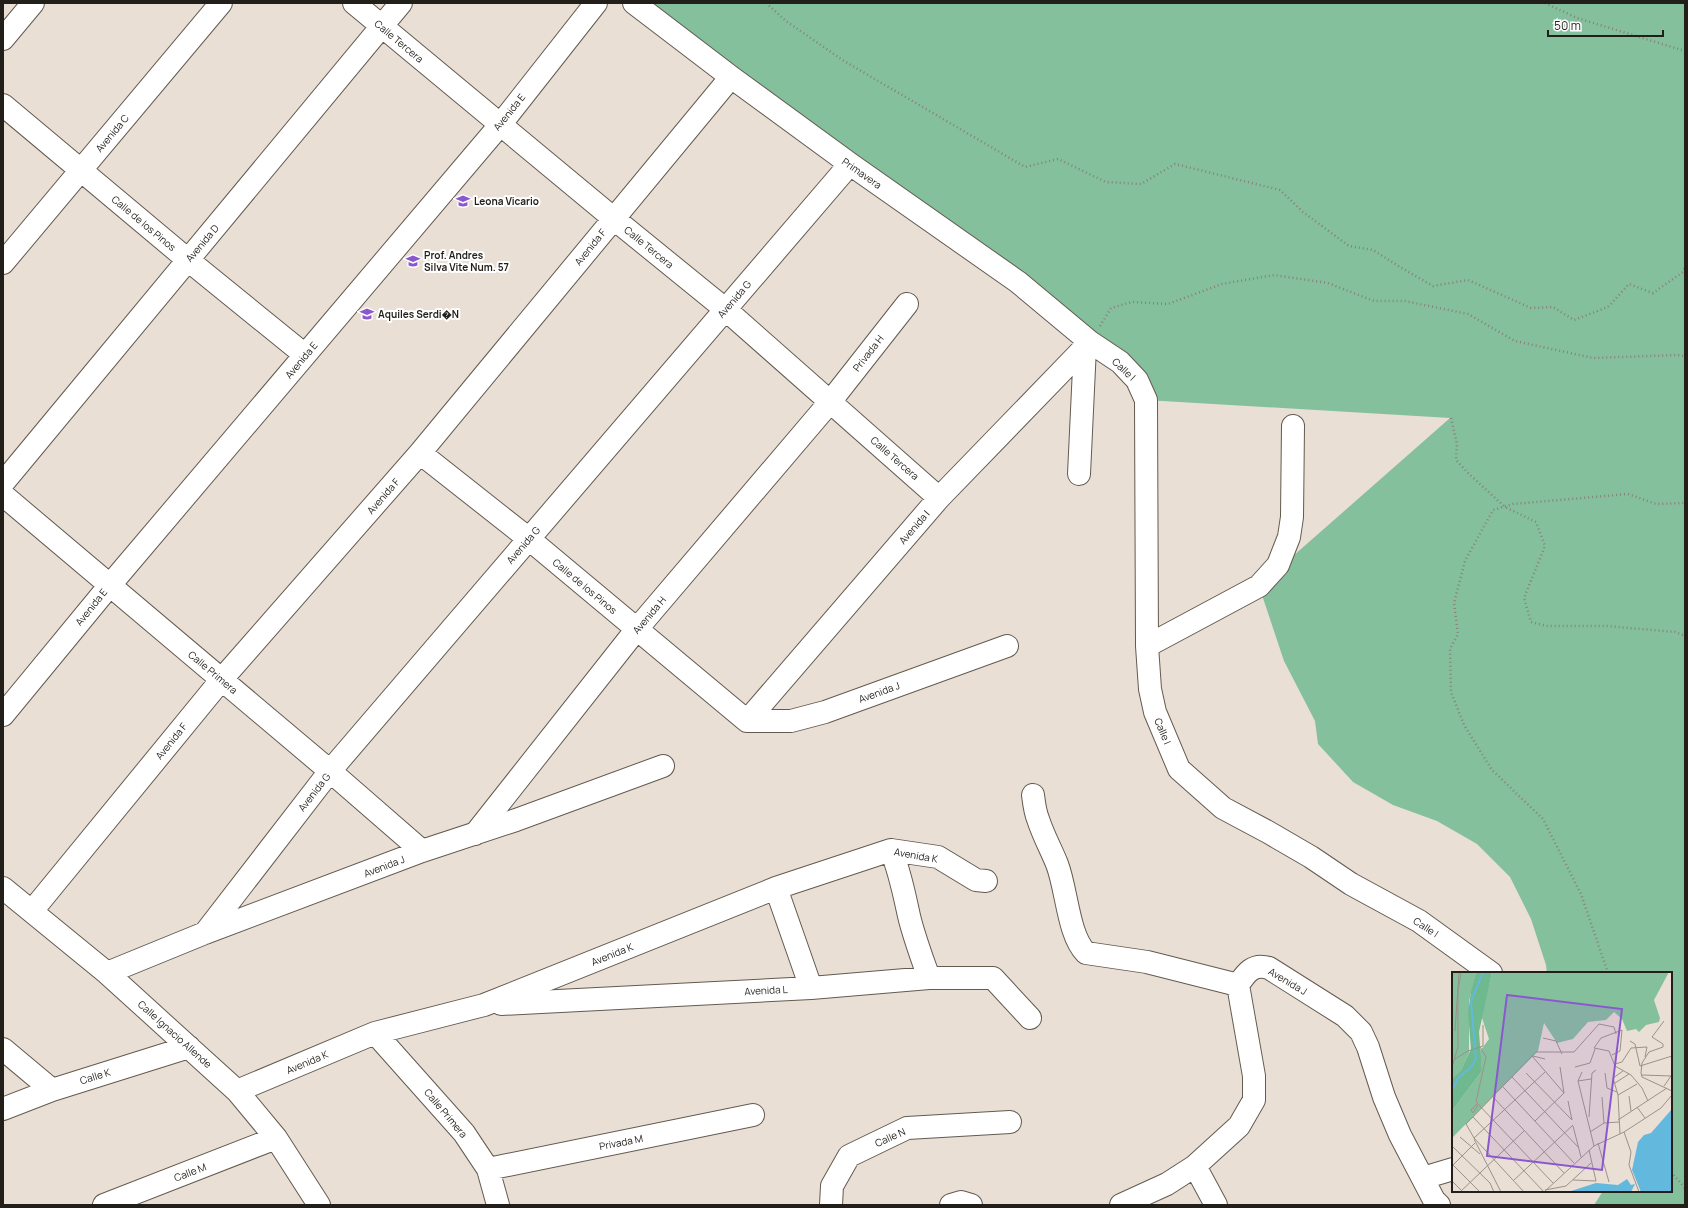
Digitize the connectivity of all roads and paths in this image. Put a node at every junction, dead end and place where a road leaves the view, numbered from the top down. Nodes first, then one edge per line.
1 (33, 3) edge
2 (221, 3) edge
3 (354, 3) edge
4 (401, 3) edge
5 (596, 3) edge
6 (634, 3) edge
7 (766, 3) edge
8 (1545, 3) edge
9 (381, 26) junction
10 (3, 39) edge
11 (1685, 51) edge
12 (731, 77) junction
13 (3, 105) edge
14 (500, 125) junction
15 (850, 164) junction
16 (80, 170) junction
17 (613, 218) junction
18 (188, 260) junction
19 (3, 262) edge
20 (1685, 267) edge
21 (907, 304) dead end
22 (725, 309) junction
23 (1087, 345) junction
24 (305, 355) junction
25 (1685, 356) edge
26 (830, 402) junction
27 (1451, 418) dead end
28 (1294, 426) dead end
29 (420, 453) junction
30 (1079, 474) dead end
31 (3, 483) edge
32 (3, 495) edge
33 (939, 498) junction
34 (1685, 503) edge
35 (1505, 506) junction
36 (529, 539) junction
37 (110, 585) junction
38 (636, 630) junction
39 (1685, 636) edge
40 (1007, 646) dead end
41 (1147, 646) junction
42 (222, 679) junction
43 (3, 715) edge
44 (748, 721) junction
45 (663, 766) dead end
46 (330, 771) junction
47 (1033, 795) dead end
48 (475, 834) junction
49 (891, 850) junction
50 (422, 851) junction
51 (986, 881) dead end
52 (3, 888) edge
53 (776, 888) junction
54 (32, 912) junction
55 (205, 933) junction
56 (1490, 972) edge
57 (1608, 972) edge
58 (107, 973) junction
59 (929, 978) junction
60 (1238, 985) junction
61 (812, 988) junction
62 (484, 1005) junction
63 (1030, 1018) dead end
64 (375, 1033) junction
65 (189, 1047) junction
66 (3, 1049) edge
67 (52, 1090) junction
68 (237, 1091) junction
69 (3, 1109) edge
70 (753, 1115) dead end
71 (1010, 1122) dead end
72 (276, 1138) junction
73 (1195, 1166) junction
74 (488, 1169) junction
75 (1452, 1169) edge
76 (1672, 1173) edge
77 (1423, 1178) junction
78 (1685, 1188) edge
79 (104, 1205) edge
80 (319, 1205) edge
81 (498, 1205) edge
82 (831, 1205) edge
83 (1121, 1205) edge
84 (1216, 1205) edge
85 (1439, 1205) edge

1 - 10 street
2 - 16 street, Avenida C
3 - 9 street, Calle Tercera
4 - 9 street, Avenida D
5 - 14 street, Avenida E
6 - 12 street, Primavera
7 - 20 path
8 - 11 path
9 - 14 street, Calle Tercera
9 - 18 street, Avenida D
12 - 15 street, Primavera
12 - 17 street, Avenida F
13 - 16 street, Calle de los Pinos
14 - 17 street, Calle Tercera
14 - 24 street, Avenida E
15 - 22 street, Avenida G
15 - 23 street, Primavera
16 - 18 street, Calle de los Pinos
16 - 19 street, Avenida C
17 - 22 street, Calle Tercera
17 - 29 street, Avenida F
18 - 24 street, Calle de los Pinos
18 - 31 street, Avenida D
21 - 26 street, Privada H
22 - 26 street, Calle Tercera
22 - 36 street, Avenida G
23 - 25 path
23 - 30 street
23 - 33 street, Avenida I
23 - 41 street, Calle I
24 - 37 street, Avenida E
26 - 33 street, Calle Tercera
26 - 38 street, Avenida H
27 - 35 path
28 - 41 street
29 - 36 street, Calle de los Pinos
29 - 42 street, Avenida F
32 - 37 street, Calle Primera
33 - 44 street, Avenida I
34 - 35 path
35 - 39 path
35 - 57 path
36 - 38 street, Calle de los Pinos
36 - 46 street, Avenida G
37 - 42 street, Calle Primera
37 - 43 street, Avenida E
38 - 44 street, Calle de los Pinos
38 - 48 street, Avenida H
40 - 44 street, Avenida J
41 - 56 street, Calle I
42 - 46 street, Calle Primera
42 - 54 street, Avenida F
45 - 48 street, Avenida J
46 - 50 street, Calle Primera
46 - 55 street, Avenida G
47 - 60 street
48 - 50 street, Avenida J
49 - 51 street, Avenida K
49 - 53 street, Avenida K
49 - 59 street
50 - 55 street, Avenida J
52 - 54 street, Calle Ignacio Allende
53 - 61 street
53 - 62 street, Avenida K
54 - 58 street, Calle Ignacio Allende
55 - 58 street, Avenida J
58 - 65 street, Calle Ignacio Allende
59 - 61 street, Avenida L
59 - 63 street, Avenida L
60 - 73 street
60 - 77 street, Avenida J
61 - 62 street, Avenida L
62 - 64 street, Avenida K
64 - 68 street, Avenida K
64 - 74 street, Calle Primera
65 - 67 street, Calle K
65 - 68 street, Calle Ignacio Allende
66 - 67 street
67 - 69 street, Calle K
68 - 72 street, Calle Ignacio Allende
70 - 74 street, Privada M
71 - 82 street, Calle N
72 - 79 street, Calle M
72 - 80 street, Calle Ignacio Allende
73 - 83 street
73 - 84 street
74 - 81 street, Calle Primera
75 - 77 street
76 - 78 path
77 - 85 street, Avenida J

